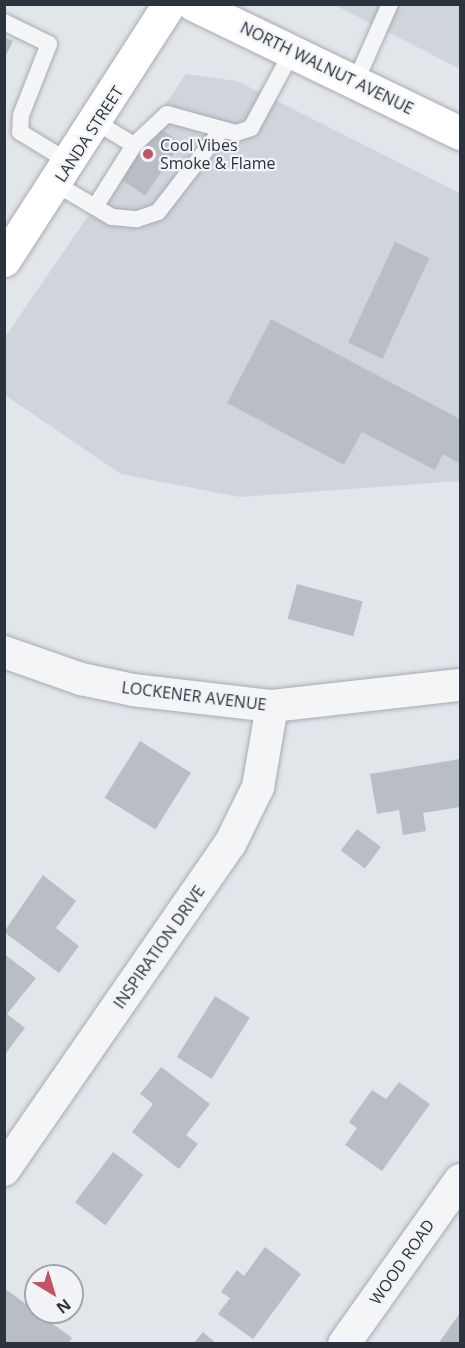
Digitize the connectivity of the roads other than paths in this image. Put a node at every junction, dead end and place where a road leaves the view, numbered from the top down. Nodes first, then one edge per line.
1 (169, 4) edge
2 (193, 4) edge
3 (390, 4) edge
4 (4, 22) edge
5 (294, 50) junction
6 (356, 81) junction
7 (96, 123) junction
8 (219, 133) junction
9 (460, 133) edge
10 (134, 145) junction
11 (63, 173) junction
12 (95, 207) junction
13 (11, 238) edge
14 (4, 652) edge
15 (460, 685) edge
16 (272, 706) junction
17 (4, 1170) edge
18 (460, 1180) edge
19 (344, 1344) edge

1 - 7 main road, LANDA STREET
2 - 5 main road, NORTH WALNUT AVENUE
3 - 6 lane
4 - 11 lane
5 - 6 main road, NORTH WALNUT AVENUE
5 - 8 lane
6 - 9 main road, NORTH WALNUT AVENUE
7 - 10 lane
7 - 11 main road, LANDA STREET
8 - 10 lane
8 - 12 lane
10 - 12 lane
11 - 12 lane
11 - 13 main road, LANDA STREET
14 - 16 street, LOCKENER AVENUE
15 - 16 street, LOCKENER AVENUE
16 - 17 street, INSPIRATION DRIVE
18 - 19 street, WOOD ROAD

